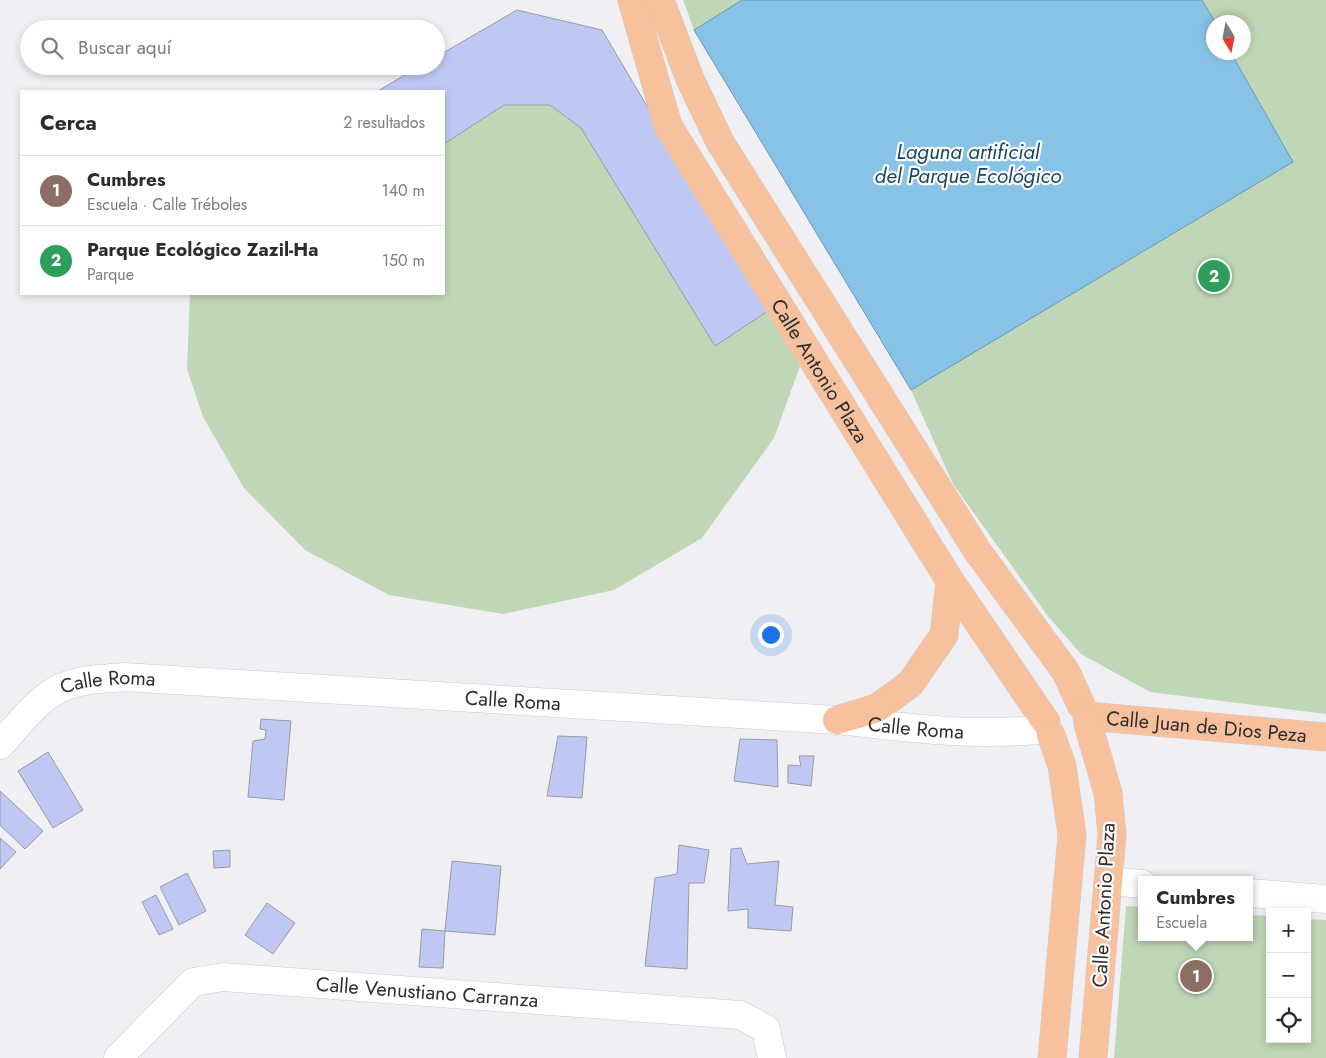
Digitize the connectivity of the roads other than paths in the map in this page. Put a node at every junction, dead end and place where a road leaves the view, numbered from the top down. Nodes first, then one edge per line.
1 (632, 0) edge
2 (660, 0) edge
3 (950, 581) junction
4 (1086, 715) junction
5 (837, 720) junction
6 (1048, 729) junction
7 (1326, 737) edge
8 (0, 745) edge
9 (1109, 881) junction
10 (1138, 884) edge
11 (1253, 893) edge
12 (1326, 899) edge
13 (118, 1058) edge
14 (772, 1058) edge
15 (1052, 1058) edge
16 (1093, 1058) edge

1 - 3 main road, Calle Antonio Plaza
2 - 4 main road, Calle Antonio Plaza
3 - 5 main road
3 - 6 main road, Calle Antonio Plaza
4 - 6 main road
4 - 6 main road
4 - 7 main road, Calle Juan de Dios Peza
4 - 9 main road, Calle Antonio Plaza
5 - 6 street, Calle Roma
5 - 8 street, Calle Roma
6 - 15 main road, Calle Antonio Plaza
9 - 10 street
9 - 16 main road, Calle Antonio Plaza
11 - 12 street
13 - 14 street, Calle Venustiano Carranza

